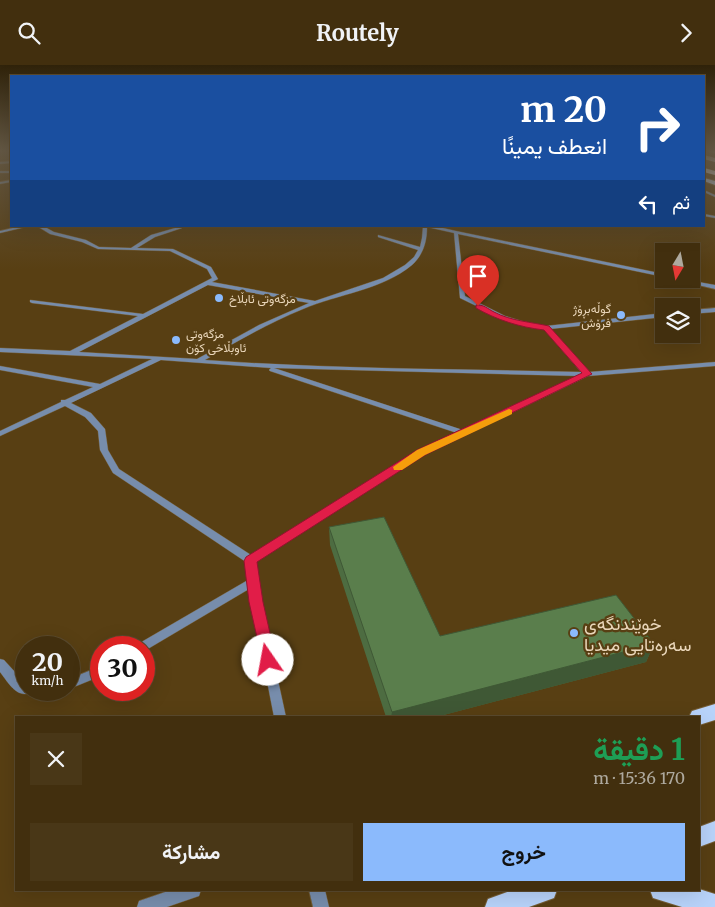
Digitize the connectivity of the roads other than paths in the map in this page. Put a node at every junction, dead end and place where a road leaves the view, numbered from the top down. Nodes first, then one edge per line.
1 (23, 227) edge
2 (41, 227) edge
3 (180, 227) edge
4 (426, 227) edge
5 (430, 227) edge
6 (0, 232) edge
7 (456, 233) junction
8 (380, 236) dead end
9 (133, 248) junction
10 (421, 249) junction
11 (655, 274) edge
12 (206, 283) junction
13 (700, 284) edge
14 (715, 287) edge
15 (32, 301) dead end
16 (316, 303) junction
17 (715, 310) edge
18 (700, 311) edge
19 (142, 315) junction
20 (655, 316) edge
21 (546, 328) junction
22 (0, 350) edge
23 (71, 353) junction
24 (161, 358) junction
25 (198, 361) junction
26 (715, 365) edge
27 (262, 366) junction
28 (0, 368) edge
29 (587, 374) junction
30 (100, 386) junction
31 (64, 402) junction
32 (464, 433) junction
33 (0, 434) edge
34 (251, 561) junction
35 (253, 582) junction
36 (155, 639) edge
37 (0, 664) edge
38 (15, 681) edge
39 (715, 712) edge
40 (280, 716) edge
41 (700, 716) edge
42 (715, 831) edge
43 (700, 837) edge
44 (190, 891) edge
45 (317, 891) edge
46 (543, 891) edge
47 (664, 891) edge
48 (715, 905) edge
49 (145, 907) edge
50 (321, 907) edge
51 (496, 907) edge

1 - 6 street
2 - 9 street
3 - 9 street
4 - 10 street
5 - 7 street
7 - 11 street
7 - 21 street
8 - 10 street
9 - 12 street
10 - 16 street
12 - 16 street
12 - 19 street
13 - 14 street
15 - 19 street
16 - 25 street
17 - 18 street
19 - 23 street
20 - 21 street
21 - 29 street
22 - 23 street
23 - 24 street
24 - 25 street
24 - 30 street
25 - 27 street
26 - 29 street
27 - 29 street
27 - 32 street
28 - 30 street
29 - 32 street
30 - 31 street
31 - 33 street
31 - 34 street
32 - 34 street
34 - 35 street
35 - 36 street
35 - 40 street
37 - 38 street
39 - 41 main road
42 - 43 main road
44 - 49 street
45 - 50 street
46 - 51 main road
47 - 48 main road

